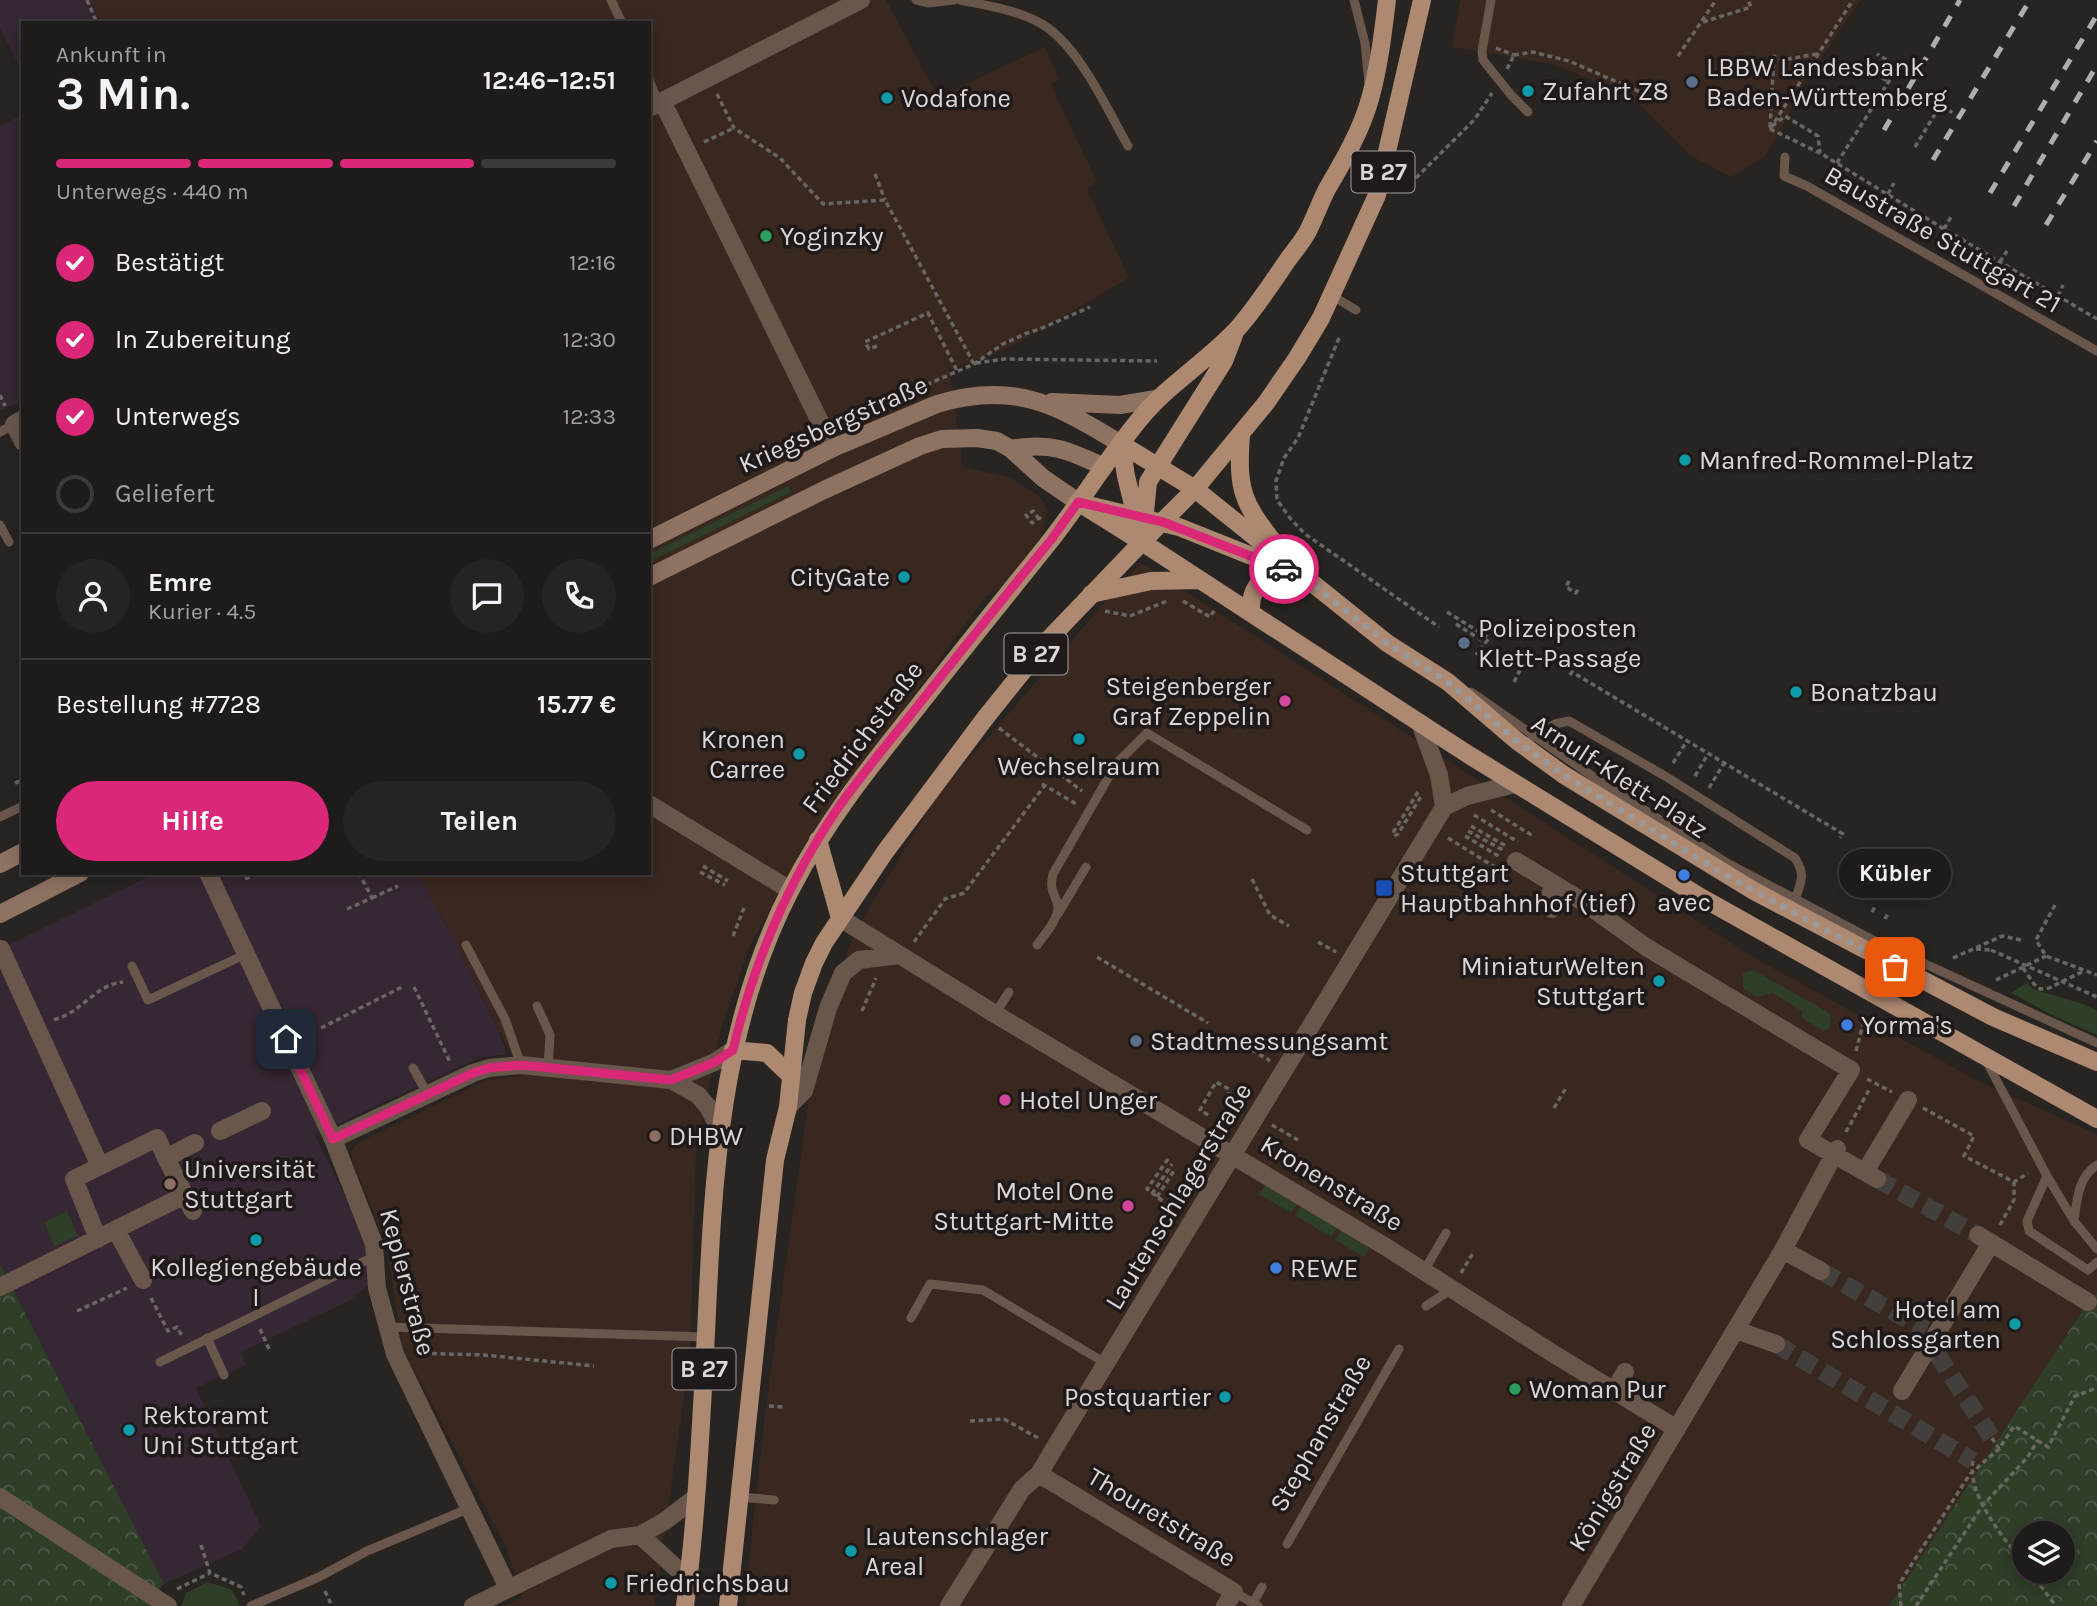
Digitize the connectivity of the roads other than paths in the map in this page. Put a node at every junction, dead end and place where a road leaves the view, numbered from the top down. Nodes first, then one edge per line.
1 (611, 0) edge
2 (916, 0) edge
3 (954, 0) edge
4 (960, 0) edge
5 (1353, 0) edge
6 (1387, 0) edge
7 (1422, 0) edge
8 (1491, 0) edge
9 (851, 2) edge
10 (621, 21) edge
11 (651, 86) edge
12 (1370, 100) junction
13 (657, 105) edge
14 (1528, 112) dead end
15 (1128, 146) dead end
16 (1785, 157) dead end
17 (1331, 295) junction
18 (1356, 310) dead end
19 (1237, 329) junction
20 (2097, 351) edge
21 (1156, 399) junction
22 (1042, 402) junction
23 (1241, 435) junction
24 (1121, 444) junction
25 (833, 448) junction
26 (1011, 449) junction
27 (1104, 467) junction
28 (1153, 474) junction
29 (1126, 476) junction
30 (1196, 488) junction
31 (1078, 502) junction
32 (1140, 517) junction
33 (1163, 522) junction
34 (0, 524) edge
35 (651, 539) edge
36 (9, 542) dead end
37 (1142, 542) junction
38 (1291, 568) junction
39 (651, 576) edge
40 (1198, 580) junction
41 (1090, 594) junction
42 (1251, 613) junction
43 (1420, 723) junction
44 (1528, 741) junction
45 (1515, 784) junction
46 (651, 805) edge
47 (21, 807) edge
48 (1444, 807) junction
49 (0, 817) edge
50 (1307, 830) dead end
51 (818, 840) junction
52 (21, 853) edge
53 (1517, 859) road end
54 (0, 864) edge
55 (1086, 867) dead end
56 (76, 875) edge
57 (209, 875) edge
58 (1555, 885) junction
59 (790, 890) junction
60 (1795, 900) junction
61 (1552, 909) dead end
62 (0, 914) edge
63 (840, 918) junction
64 (1055, 918) junction
65 (466, 945) dead end
66 (1038, 945) dead end
67 (1, 949) edge
68 (246, 954) junction
69 (902, 956) junction
70 (132, 966) dead end
71 (1009, 992) dead end
72 (537, 1006) dead end
73 (995, 1013) junction
74 (2097, 1043) edge
75 (733, 1050) junction
76 (1983, 1054) junction
77 (2097, 1062) edge
78 (521, 1065) junction
79 (548, 1067) junction
80 (413, 1068) dead end
81 (790, 1074) junction
82 (671, 1080) junction
83 (428, 1095) junction
84 (1908, 1100) road end
85 (788, 1107) junction
86 (262, 1111) dead end
87 (2093, 1116) edge
88 (220, 1131) dead end
89 (720, 1131) junction
90 (333, 1139) junction
91 (195, 1143) dead end
92 (1235, 1155) junction
93 (166, 1157) junction
94 (1853, 1163) junction
95 (2097, 1165) edge
96 (100, 1166) junction
97 (2047, 1176) junction
98 (2074, 1221) junction
99 (116, 1230) junction
100 (1446, 1233) dead end
101 (97, 1239) junction
102 (2097, 1249) edge
103 (1783, 1250) junction
104 (375, 1256) junction
105 (2097, 1262) edge
106 (1424, 1271) junction
107 (1821, 1271) tunnel mouth
108 (143, 1280) road end
109 (0, 1287) edge
110 (1452, 1289) junction
111 (2088, 1302) dead end
112 (1426, 1306) dead end
113 (911, 1318) dead end
114 (387, 1327) junction
115 (1736, 1329) junction
116 (705, 1337) junction
117 (207, 1339) junction
118 (1776, 1344) tunnel mouth
119 (1399, 1349) dead end
120 (160, 1362) dead end
121 (1107, 1364) junction
122 (1625, 1371) dead end
123 (225, 1376) dead end
124 (1614, 1391) junction
125 (1902, 1391) dead end
126 (1677, 1429) junction
127 (1039, 1474) junction
128 (740, 1496) junction
129 (0, 1497) edge
130 (695, 1498) junction
131 (774, 1500) dead end
132 (470, 1508) junction
133 (640, 1535) junction
134 (1287, 1544) dead end
135 (688, 1579) junction
136 (1262, 1587) dead end
137 (508, 1588) junction
138 (1229, 1599) edge
139 (1255, 1604) edge
140 (168, 1606) edge
141 (251, 1606) edge
142 (473, 1606) edge
143 (685, 1606) edge
144 (728, 1606) edge
145 (950, 1606) edge
146 (1571, 1606) edge

1 - 10 lane
2 - 3 lane
4 - 15 lane
5 - 12 lane
6 - 12 main road, B 27
7 - 17 main road, B 27
8 - 14 lane
9 - 13 street
11 - 13 lane
12 - 19 main road, B 27
13 - 25 street
16 - 20 lane, Baustraße Stuttgart 21
17 - 18 lane
17 - 23 main road, B 27
19 - 21 main road, B 27
19 - 28 main road
21 - 22 main road
21 - 24 main road, B 27
22 - 24 main road, Kriegsbergstraße
22 - 25 main road, Kriegsbergstraße
23 - 30 main road, B 27
23 - 38 main road
24 - 27 main road, Friedrichstraße / B 27
24 - 28 main road, Arnulf-Klett-Platz
24 - 29 main road
25 - 35 main road, Kriegsbergstraße
26 - 27 main road
26 - 31 main road
26 - 39 main road
27 - 29 main road
27 - 31 main road, Friedrichstraße / B 27
28 - 29 main road
28 - 30 main road, Arnulf-Klett-Platz
28 - 32 main road
29 - 32 main road
30 - 33 main road, B 27
30 - 38 main road, Arnulf-Klett-Platz
31 - 32 main road
31 - 37 main road
31 - 51 main road, Friedrichstraße / B 27
32 - 33 main road
32 - 37 main road
33 - 37 main road, B 27
33 - 38 main road
34 - 36 lane
37 - 40 main road
37 - 41 main road, B 27
38 - 42 main road
38 - 44 main road, Arnulf-Klett-Platz
40 - 41 main road
40 - 42 main road
41 - 63 main road, B 27
42 - 43 main road
43 - 45 main road
43 - 48 street
44 - 60 lane
44 - 60 lane
44 - 77 main road, Arnulf-Klett-Platz
45 - 48 street
45 - 76 main road
46 - 59 street
47 - 49 lane
48 - 92 street, Lautenschlagerstraße
50 - 64 lane
51 - 59 main road, Friedrichstraße / B 27
51 - 63 main road
52 - 54 main road
53 - 58 street
55 - 64 lane
56 - 62 main road
57 - 68 street, Keplerstraße
58 - 61 street
58 - 94 street
59 - 75 main road, Friedrichstraße / B 27
60 - 74 lane
63 - 69 street, Kronenstraße
63 - 81 main road, B 27
64 - 66 lane
65 - 78 lane
67 - 96 street
68 - 70 lane
68 - 90 street, Keplerstraße
69 - 73 street, Kronenstraße
69 - 85 street
71 - 73 lane
72 - 79 lane
73 - 92 street, Kronenstraße
75 - 81 main road
75 - 82 street
75 - 89 main road, Friedrichstraße / B 27
76 - 87 main road
76 - 97 lane
78 - 79 street
78 - 83 street
79 - 82 street
80 - 83 lane
81 - 85 main road, B 27
82 - 89 street
83 - 90 street
84 - 94 street, Königstraße
85 - 128 main road, B 27
86 - 88 street
89 - 116 main road, Friedrichstraße / B 27
90 - 104 street, Keplerstraße
91 - 93 street
92 - 106 street, Kronenstraße
92 - 121 street, Lautenschlagerstraße
93 - 96 street
93 - 99 street
94 - 103 street, Königstraße
95 - 98 lane
96 - 101 street
97 - 98 lane
97 - 105 lane
98 - 102 lane
99 - 101 street
99 - 108 street
100 - 106 lane
101 - 109 street
103 - 107 street
103 - 115 street, Königstraße
104 - 114 street, Keplerstraße
104 - 117 lane
106 - 110 street, Kronenstraße
110 - 112 lane
110 - 124 street, Kronenstraße
111 - 125 street
113 - 121 lane
114 - 116 lane
114 - 132 street, Keplerstraße
115 - 118 street
115 - 126 street, Königstraße
116 - 130 main road, Friedrichstraße / B 27
117 - 120 lane
117 - 123 lane
119 - 134 lane, Stephanstraße
121 - 127 street, Lautenschlagerstraße
122 - 124 street
124 - 126 street, Kronenstraße
126 - 146 street, Königstraße
127 - 138 street, Thouretstraße
127 - 145 street, Lautenschlagerstraße
128 - 131 lane
128 - 144 main road, B 27
129 - 140 street
130 - 133 street
130 - 135 main road, Friedrichstraße / B 27
132 - 137 street, Keplerstraße
132 - 141 lane
133 - 135 street
133 - 137 street
135 - 143 main road, Friedrichstraße / B 27
136 - 139 lane
137 - 142 street
138 - 139 lane, Thouretstraße

